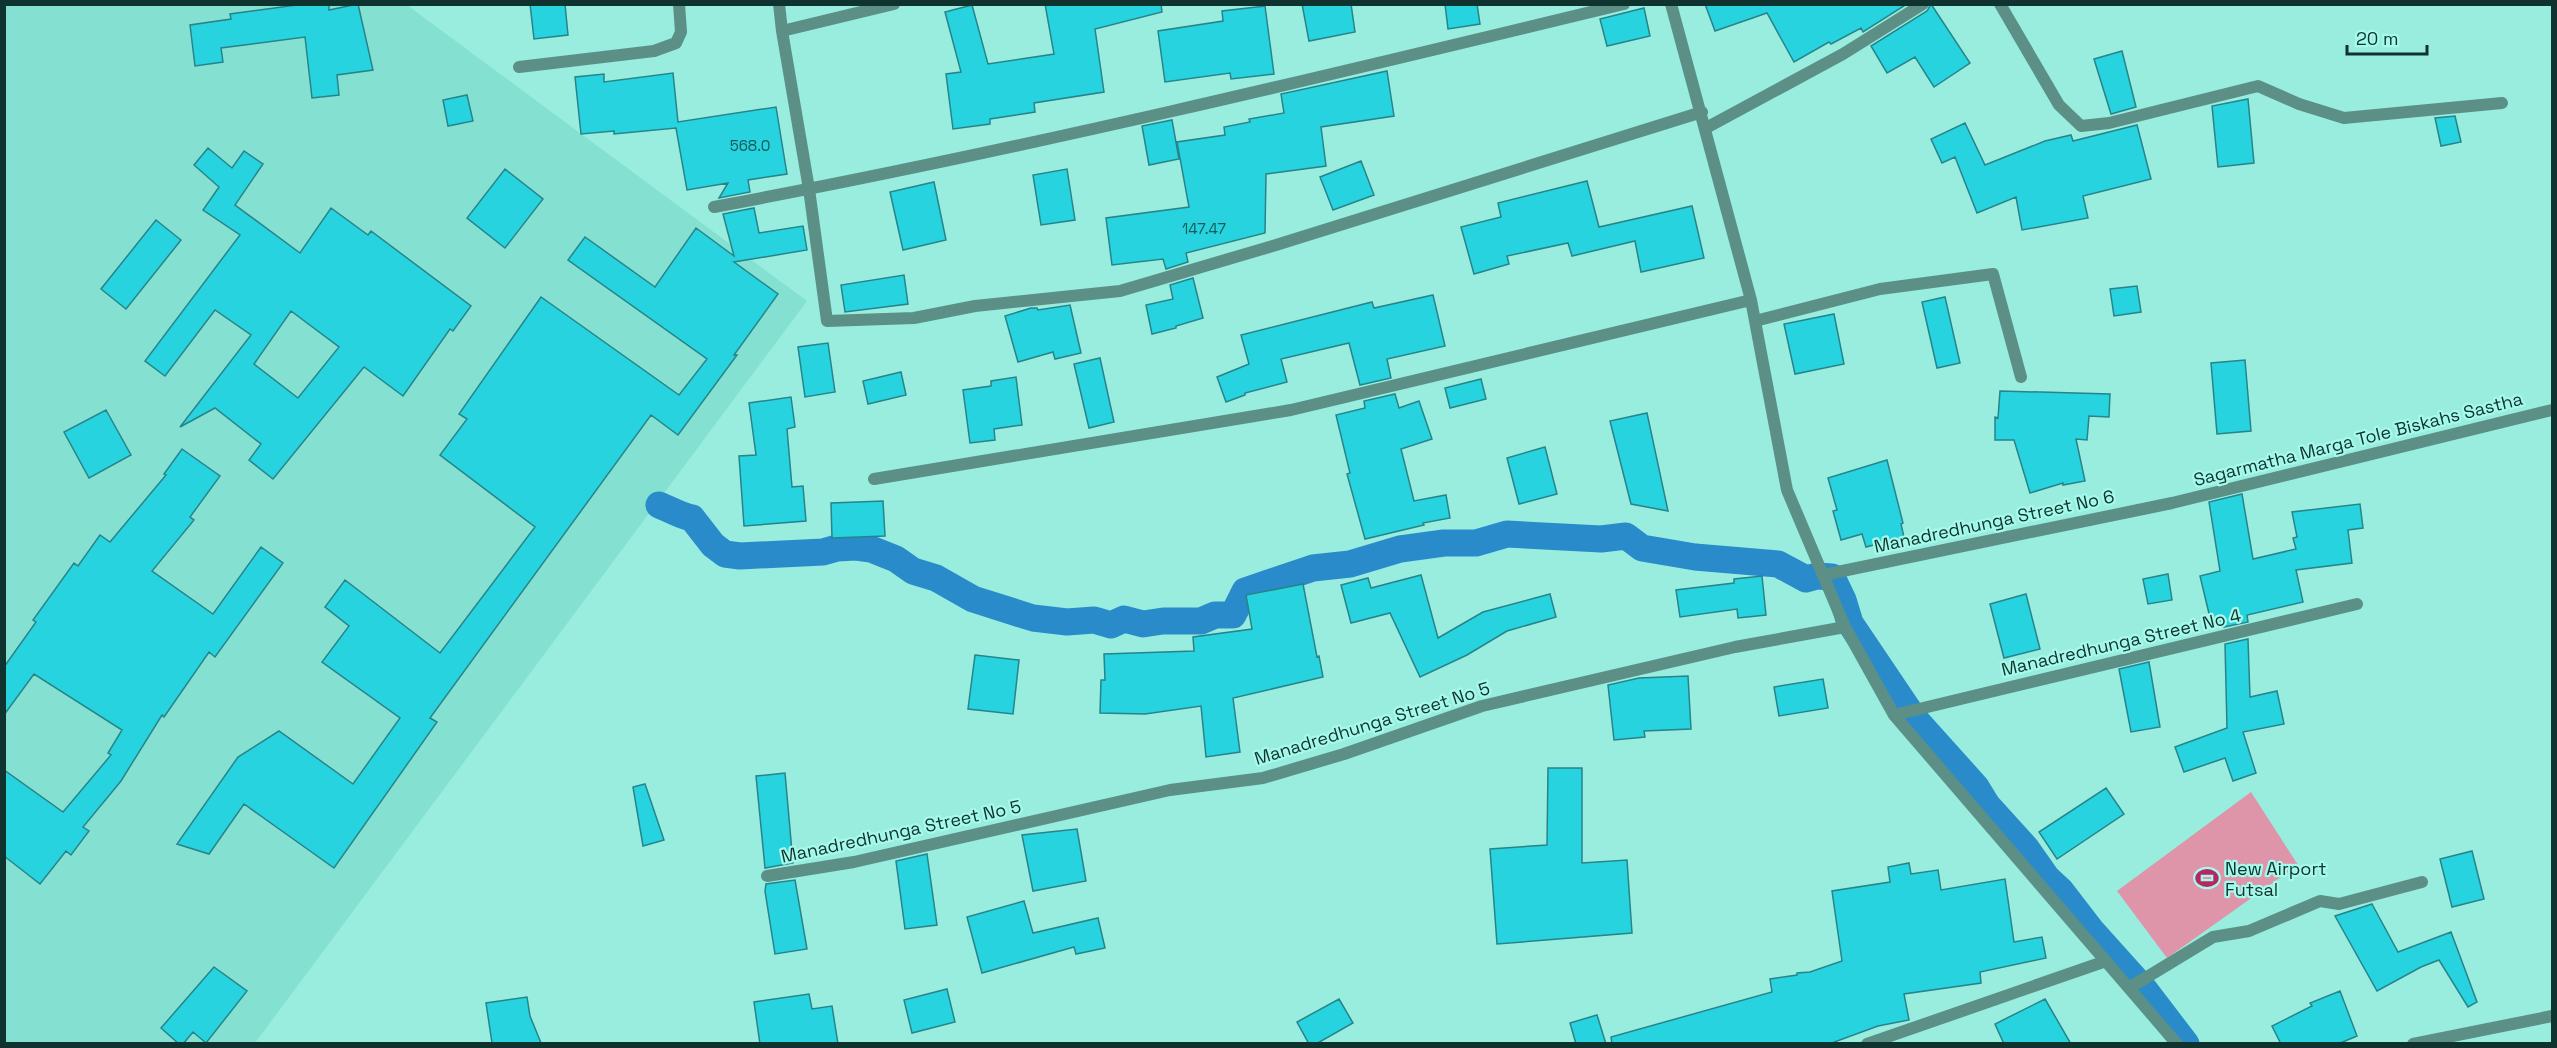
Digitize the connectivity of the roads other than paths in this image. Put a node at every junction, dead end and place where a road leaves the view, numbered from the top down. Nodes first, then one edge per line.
1 (679, 4) edge
2 (779, 4) edge
3 (894, 4) edge
4 (1624, 4) edge
5 (1671, 4) edge
6 (1923, 4) edge
7 (2000, 4) edge
8 (783, 31) junction
9 (519, 67) dead end
10 (2502, 103) dead end
11 (1701, 112) junction
12 (1706, 128) junction
13 (809, 189) junction
14 (714, 207) dead end
15 (1751, 300) junction
16 (1755, 321) junction
17 (2020, 377) dead end
18 (2553, 410) edge
19 (874, 479) dead end
20 (2172, 503) joint
21 (1823, 575) junction
22 (2357, 604) dead end
23 (1845, 627) junction
24 (1894, 715) junction
25 (767, 876) dead end
26 (2422, 882) dead end
27 (2106, 961) junction
28 (2129, 988) junction
29 (2553, 1016) edge
30 (1867, 1044) edge
31 (2177, 1044) edge
32 (2413, 1044) edge

1 - 9 street
2 - 8 street
3 - 8 street
4 - 13 street
5 - 11 street
6 - 12 street
7 - 10 street
8 - 13 street
11 - 12 street
11 - 13 street
12 - 15 street
13 - 14 street
15 - 16 street
15 - 19 street
16 - 17 street
16 - 21 street
18 - 20 street, Sagarmatha Marga Tole Biskahs Sastha
20 - 21 street, Manadredhunga Street No 6
21 - 23 street
22 - 24 street, Manadredhunga Street No 4
23 - 24 street
23 - 25 street, Manadredhunga Street No 5
24 - 27 street
26 - 28 street
27 - 28 street
27 - 30 street
28 - 31 street
29 - 32 street

